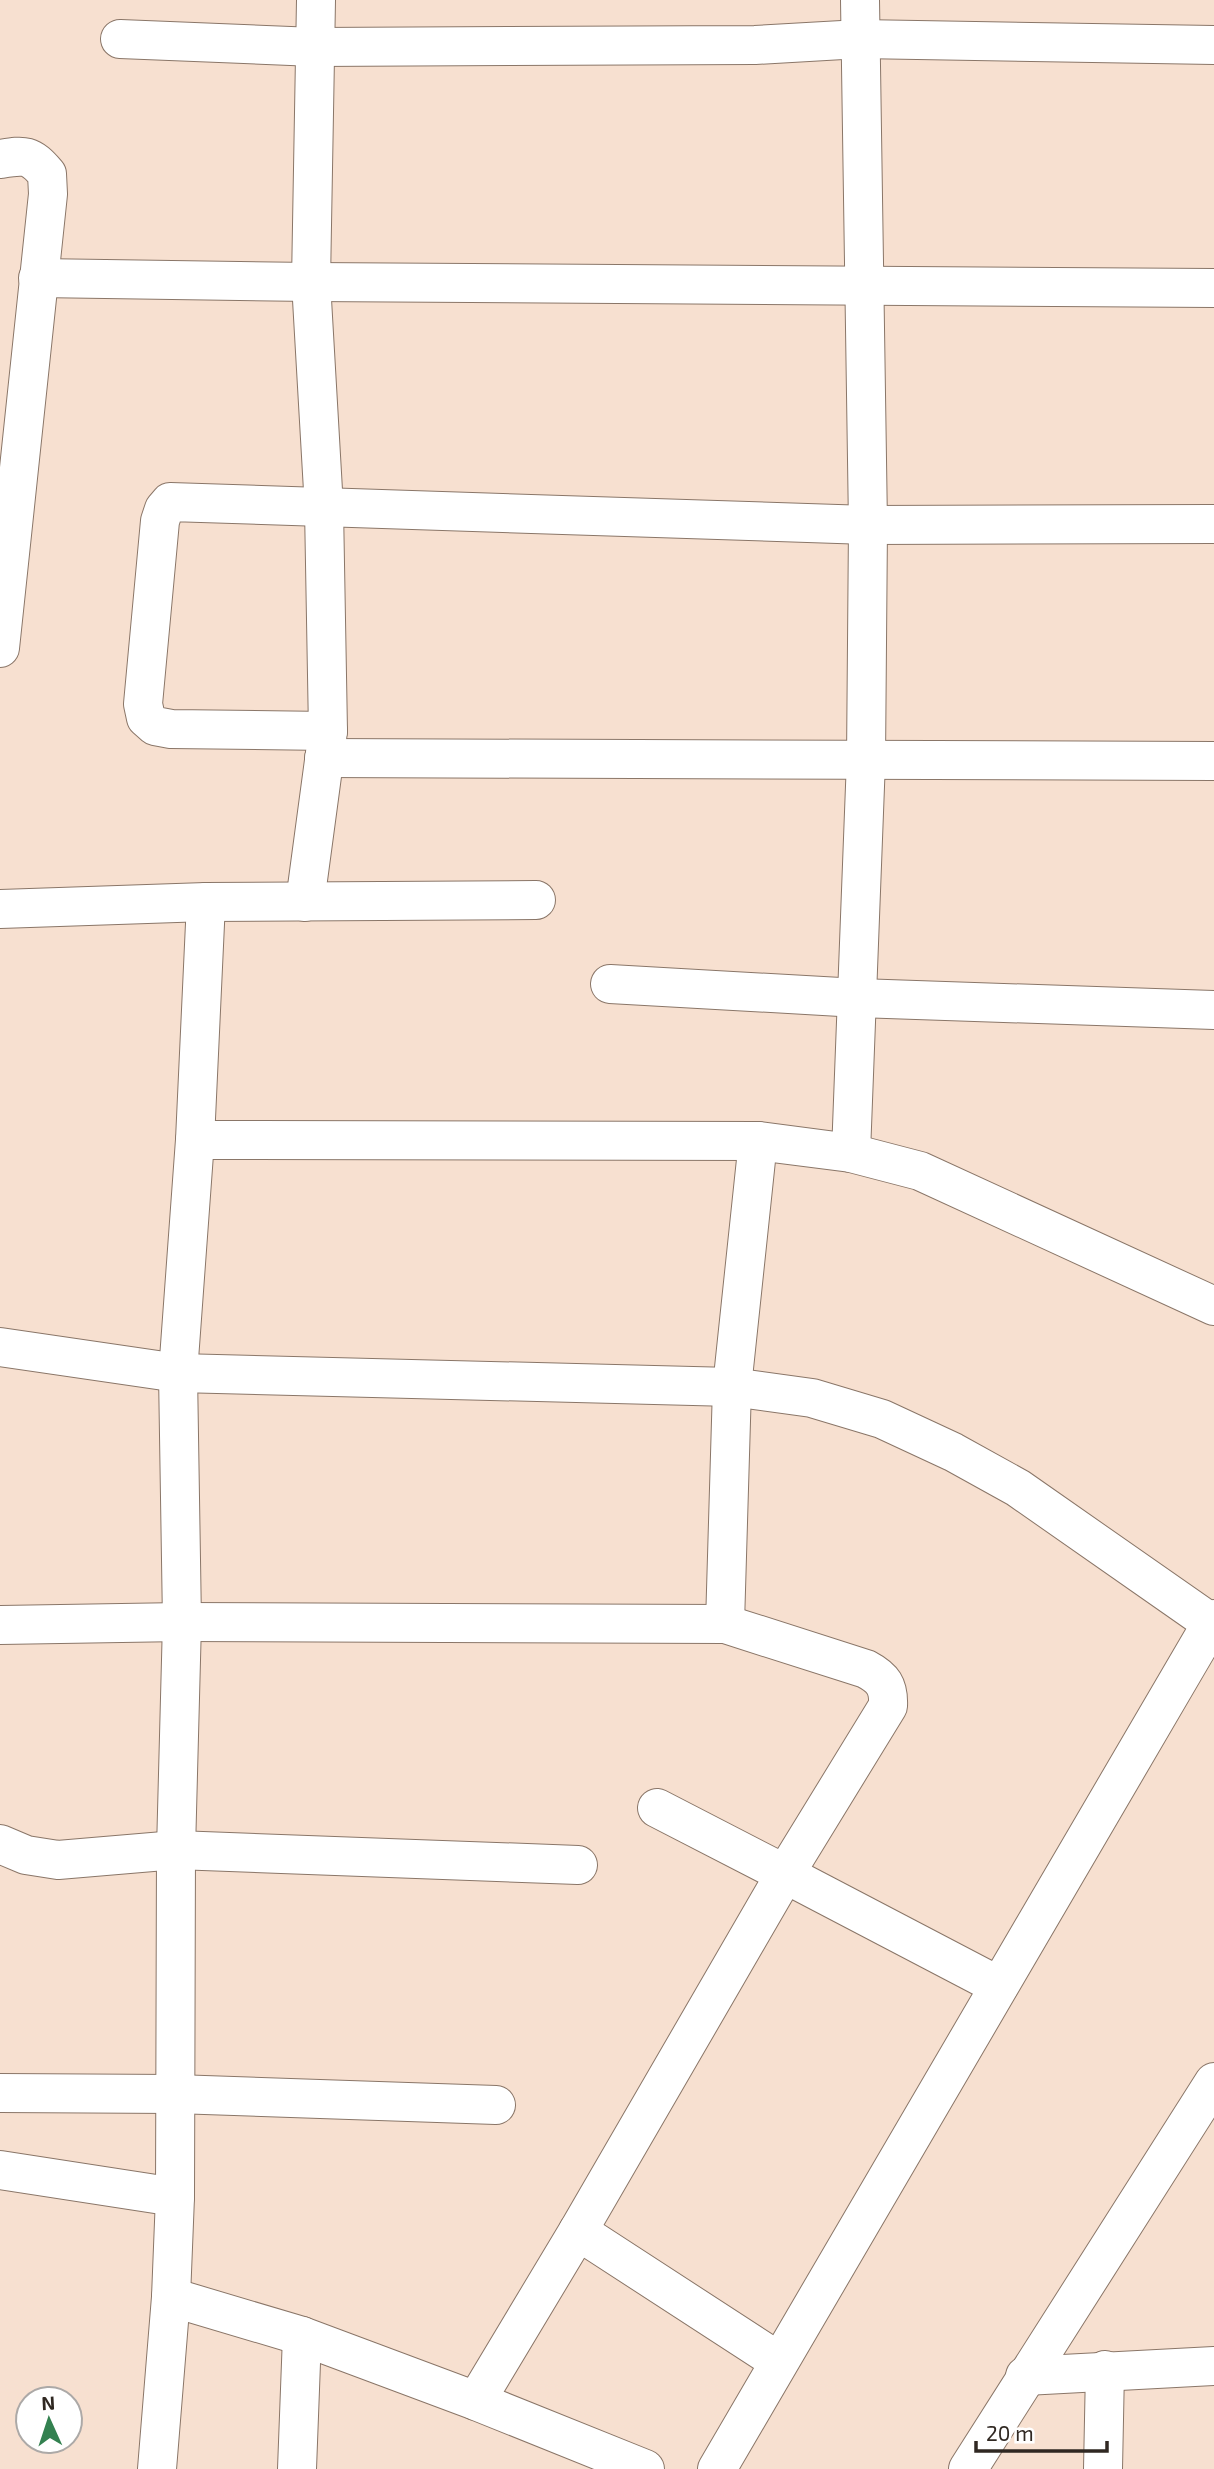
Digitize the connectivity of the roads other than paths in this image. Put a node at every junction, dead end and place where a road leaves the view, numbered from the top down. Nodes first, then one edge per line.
1 (316, 0) edge
2 (860, 0) edge
3 (120, 39) dead end
4 (860, 39) junction
5 (1214, 45) edge
6 (315, 47) junction
7 (0, 159) edge
8 (38, 278) junction
9 (311, 282) junction
10 (866, 285) junction
11 (1214, 288) edge
12 (324, 508) junction
13 (1214, 524) edge
14 (868, 525) junction
15 (0, 648) edge
16 (326, 744) junction
17 (866, 760) junction
18 (1214, 761) edge
19 (536, 900) dead end
20 (206, 902) junction
21 (305, 902) junction
22 (0, 909) edge
23 (610, 984) dead end
24 (858, 998) junction
25 (1214, 1010) edge
26 (195, 1140) junction
27 (758, 1142) junction
28 (851, 1153) junction
29 (1214, 1306) edge
30 (0, 1347) edge
31 (178, 1373) junction
32 (732, 1387) junction
33 (182, 1622) junction
34 (1213, 1622) edge
35 (725, 1624) junction
36 (0, 1625) edge
37 (657, 1808) dead end
38 (0, 1844) edge
39 (176, 1850) junction
40 (578, 1865) dead end
41 (785, 1874) junction
42 (999, 1986) junction
43 (1214, 2082) edge
44 (0, 2093) edge
45 (175, 2094) junction
46 (496, 2105) dead end
47 (0, 2170) edge
48 (175, 2197) junction
49 (578, 2231) junction
50 (171, 2297) junction
51 (302, 2336) junction
52 (778, 2361) junction
53 (1214, 2366) edge
54 (1105, 2371) junction
55 (1025, 2376) junction
56 (476, 2400) junction
57 (157, 2469) edge
58 (297, 2469) edge
59 (645, 2469) edge
60 (717, 2469) edge
61 (968, 2469) edge
62 (1103, 2469) edge

1 - 6 street
2 - 4 street
3 - 6 street
4 - 5 street
4 - 6 street
4 - 10 street
6 - 9 street
7 - 8 street
8 - 9 street
8 - 15 street
9 - 10 street
9 - 12 street
10 - 11 street
10 - 14 street
12 - 14 street
12 - 16 street
12 - 16 street
13 - 14 street
14 - 17 street
16 - 17 street
16 - 21 street
17 - 18 street
17 - 24 street
19 - 21 street
20 - 21 street
20 - 22 street
20 - 26 street
23 - 24 street
24 - 25 street
24 - 28 street
26 - 27 street
26 - 31 street
27 - 28 street
27 - 32 street
28 - 29 street
30 - 31 street
31 - 32 street
31 - 33 street
32 - 34 street
32 - 35 street
33 - 35 street
33 - 36 street
33 - 39 street
34 - 42 street
35 - 41 street
37 - 41 street
38 - 39 street
39 - 40 street
39 - 45 street
41 - 42 street
41 - 49 street
42 - 52 street
43 - 55 street
44 - 45 street
45 - 46 street
45 - 48 street
47 - 48 street
48 - 50 street
49 - 52 street
49 - 56 street
50 - 51 street
50 - 57 street
51 - 56 street
51 - 58 street
52 - 60 street
53 - 54 street
54 - 55 street
54 - 62 street
55 - 61 street
56 - 59 street

